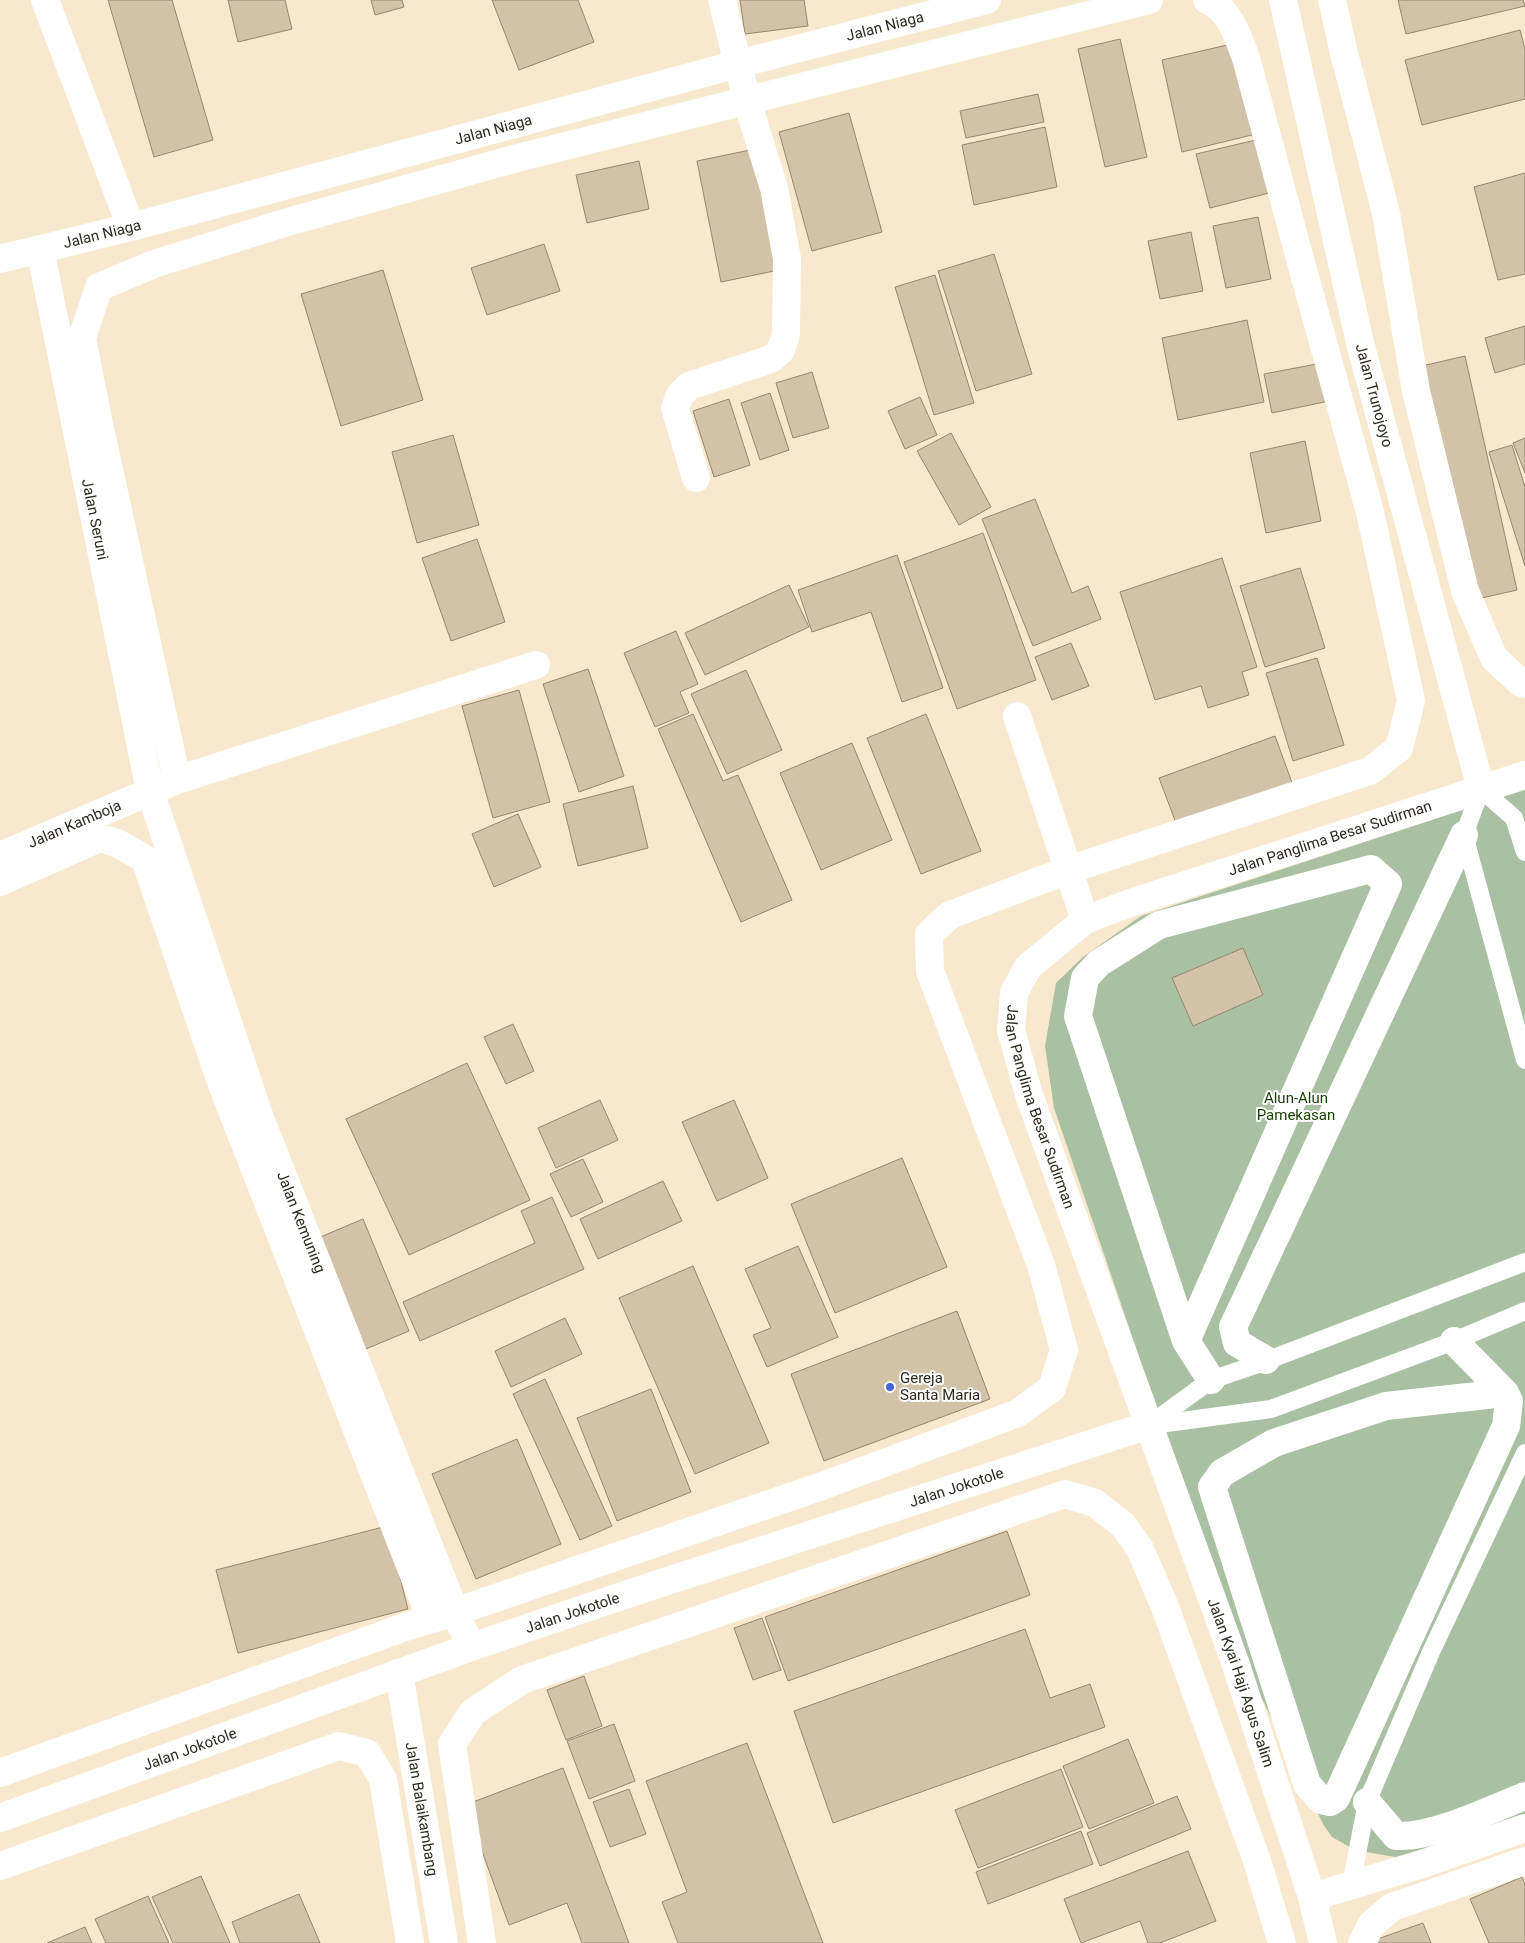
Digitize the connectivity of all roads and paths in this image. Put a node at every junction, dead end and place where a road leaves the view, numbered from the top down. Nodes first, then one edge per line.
1 (45, 0) edge
2 (722, 0) edge
3 (987, 0) edge
4 (1149, 0) edge
5 (1207, 0) edge
6 (1283, 0) edge
7 (1332, 0) edge
8 (738, 64) junction
9 (747, 101) junction
10 (131, 226) junction
11 (40, 249) junction
12 (0, 259) edge
13 (696, 478) dead end
14 (536, 665) dead end
15 (1525, 684) edge
16 (1017, 716) dead end
17 (1525, 775) edge
18 (177, 780) junction
19 (1481, 789) junction
20 (150, 791) junction
21 (1464, 835) junction
22 (1525, 852) edge
23 (0, 856) edge
24 (1068, 870) junction
25 (0, 882) edge
26 (1085, 920) junction
27 (1525, 1060) edge
28 (1525, 1262) edge
29 (1525, 1311) edge
30 (1186, 1341) junction
31 (1454, 1341) junction
32 (1266, 1360) junction
33 (1211, 1380) junction
34 (1505, 1393) junction
35 (1149, 1425) junction
36 (1525, 1453) edge
37 (443, 1616) junction
38 (471, 1647) junction
39 (399, 1673) junction
40 (0, 1773) edge
41 (1525, 1796) edge
42 (1367, 1802) junction
43 (0, 1818) edge
44 (1525, 1828) edge
45 (1525, 1861) edge
46 (0, 1866) edge
47 (1351, 1885) junction
48 (1312, 1897) junction
49 (410, 1943) edge
50 (444, 1943) edge
51 (482, 1943) edge
52 (1282, 1943) edge
53 (1323, 1943) edge
54 (1362, 1943) edge

1 - 10 main road
2 - 8 main road
3 - 8 main road, Jalan Niaga
4 - 9 main road
5 - 24 main road
6 - 19 main road, Jalan Trunojoyo
7 - 15 main road
8 - 9 main road
8 - 10 main road, Jalan Niaga
9 - 13 main road
9 - 18 main road
10 - 11 main road, Jalan Niaga
11 - 12 main road, Jalan Niaga
11 - 20 main road, Jalan Seruni
14 - 18 main road, Jalan Kamboja
16 - 24 main road
17 - 19 main road, Jalan Panglima Besar Sudirman
18 - 20 main road, Jalan Kamboja
19 - 21 lane
19 - 22 lane
19 - 26 main road, Jalan Panglima Besar Sudirman
20 - 23 main road, Jalan Kamboja
20 - 37 main road, Jalan Kemuning
21 - 27 lane
21 - 32 main road
24 - 26 main road
24 - 37 main road
25 - 37 main road
26 - 35 main road, Jalan Panglima Besar Sudirman
28 - 32 lane
29 - 31 lane
30 - 30 main road
30 - 33 main road
31 - 34 main road
31 - 35 lane
32 - 33 lane
33 - 35 lane
34 - 34 main road
35 - 38 main road, Jalan Jokotole
35 - 48 main road, Jalan Kyai Haji Agus Salim
36 - 42 lane
37 - 38 main road, Jalan Kemuning
37 - 40 main road
38 - 39 main road, Jalan Jokotole
39 - 43 main road, Jalan Jokotole
39 - 50 main road, Jalan Balaikambang
41 - 42 main road
42 - 47 lane
44 - 47 main road
45 - 54 main road
46 - 49 main road
47 - 48 main road
48 - 53 main road, Jalan Kyai Haji Agus Salim
51 - 52 main road

